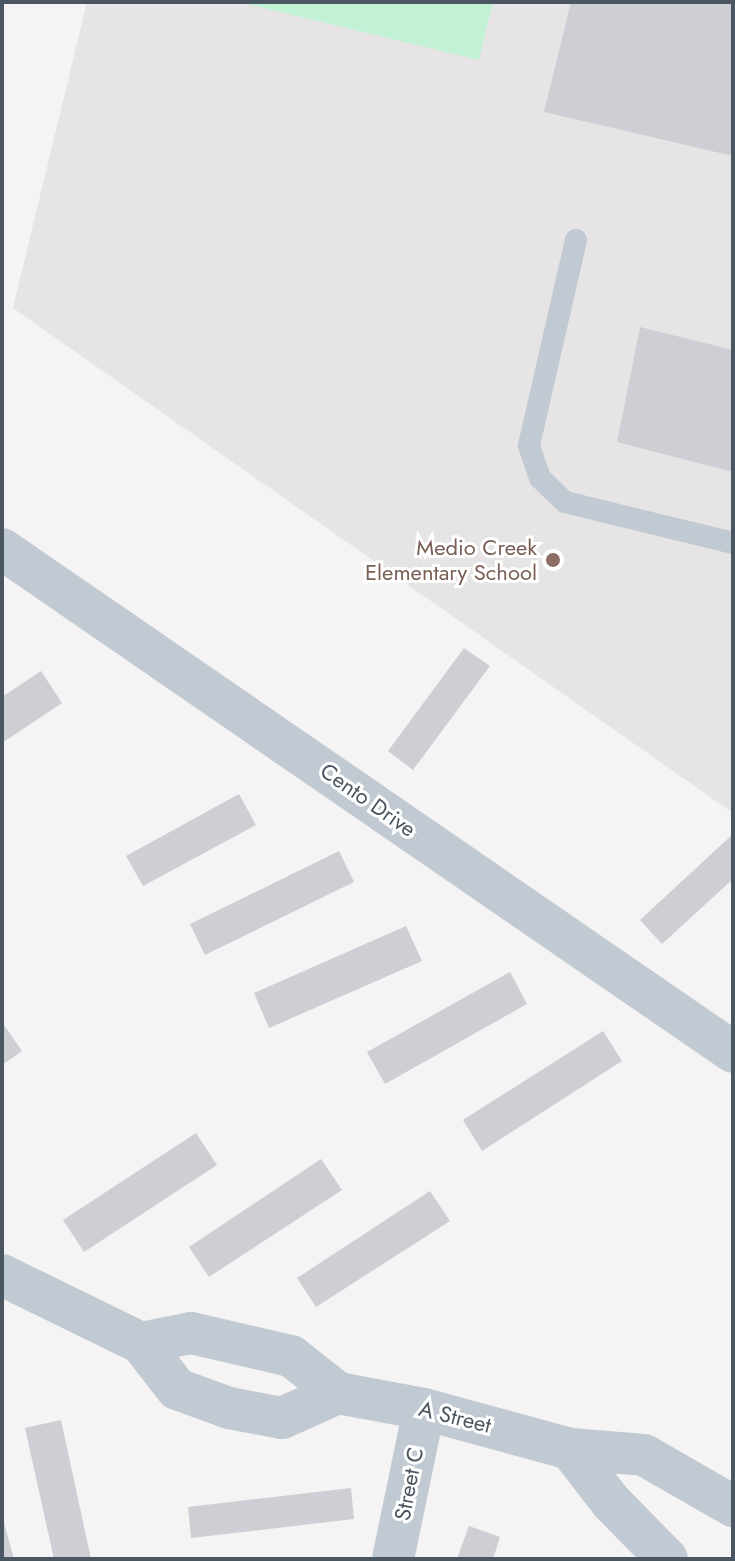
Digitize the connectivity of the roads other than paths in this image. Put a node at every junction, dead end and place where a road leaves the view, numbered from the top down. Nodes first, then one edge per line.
1 (576, 240) dead end
2 (733, 543) edge
3 (2, 549) edge
4 (733, 1052) edge
5 (8, 1290) edge
6 (141, 1343) junction
7 (338, 1393) junction
8 (424, 1409) junction
9 (570, 1449) junction
10 (733, 1506) edge
11 (393, 1559) edge
12 (667, 1559) edge

1 - 2 lane
3 - 4 street, Cento Drive
5 - 6 street
6 - 7 street, A Street
6 - 7 street
7 - 8 street, A Street
8 - 9 street, A Street
8 - 11 street, Street C
9 - 10 street, A Street
9 - 12 street

